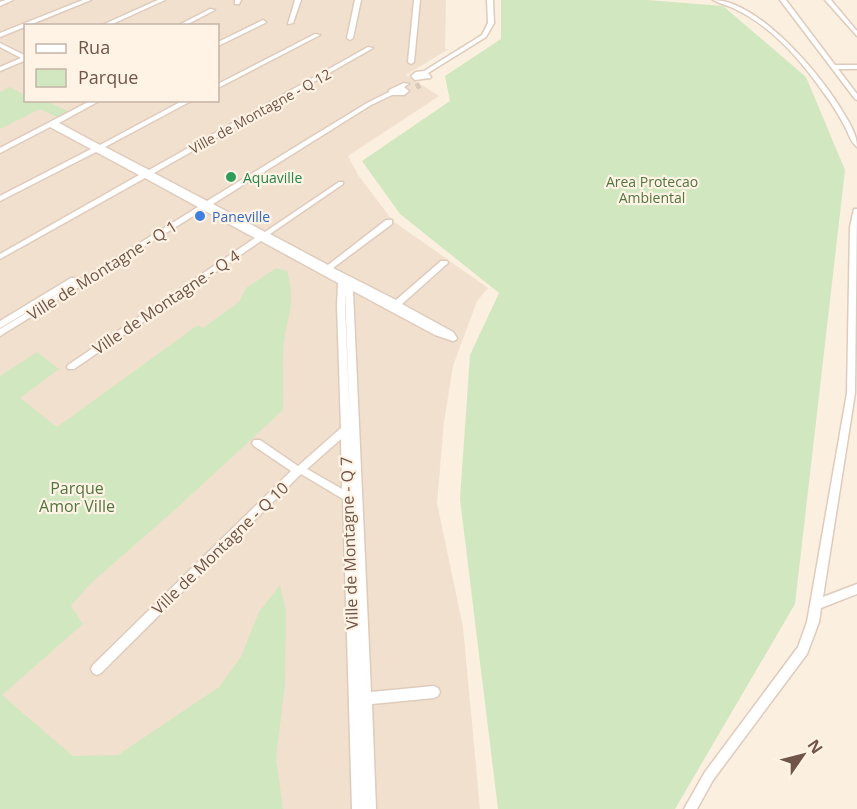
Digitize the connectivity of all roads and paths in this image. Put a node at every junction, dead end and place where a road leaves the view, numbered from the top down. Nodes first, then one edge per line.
1 (10, 0) edge
2 (83, 0) edge
3 (88, 0) edge
4 (162, 0) edge
5 (298, 0) edge
6 (358, 0) edge
7 (417, 0) edge
8 (490, 0) edge
9 (716, 0) edge
10 (783, 0) edge
11 (828, 0) edge
12 (0, 4) edge
13 (212, 10) dead end
14 (263, 22) dead end
15 (290, 23) dead end
16 (24, 24) edge
17 (24, 24) edge
18 (26, 24) edge
19 (107, 24) edge
20 (183, 24) edge
21 (24, 25) edge
22 (0, 34) edge
23 (857, 34) edge
24 (316, 35) dead end
25 (350, 38) dead end
26 (219, 44) edge
27 (0, 47) edge
28 (370, 48) dead end
29 (24, 59) edge
30 (24, 59) edge
31 (411, 62) dead end
32 (0, 69) edge
33 (857, 69) edge
34 (836, 70) junction
35 (219, 85) edge
36 (857, 98) edge
37 (96, 102) edge
38 (186, 102) edge
39 (52, 125) junction
40 (857, 145) edge
41 (98, 148) junction
42 (0, 151) edge
43 (147, 174) junction
44 (341, 183) dead end
45 (0, 199) edge
46 (203, 204) junction
47 (857, 211) edge
48 (389, 222) dead end
49 (263, 236) junction
50 (123, 253) junction
51 (0, 257) edge
52 (444, 263) dead end
53 (326, 270) junction
54 (345, 280) junction
55 (394, 306) junction
56 (0, 325) edge
57 (0, 333) edge
58 (450, 336) dead end
59 (70, 367) dead end
60 (350, 427) junction
61 (256, 443) dead end
62 (299, 470) junction
63 (352, 499) junction
64 (857, 589) edge
65 (816, 605) junction
66 (97, 669) dead end
67 (359, 686) junction
68 (434, 692) dead end
69 (364, 699) junction
70 (358, 809) edge
71 (370, 809) edge
72 (690, 809) edge

1 - 12 street
2 - 16 street
3 - 18 street
4 - 19 street
5 - 15 street
6 - 25 street
7 - 31 street
8 - 46 street, Ville de Montagne - Q 1
9 - 40 street
10 - 34 street
11 - 23 street
13 - 20 street
14 - 26 street
17 - 22 street
21 - 22 street
24 - 35 street
27 - 29 street
28 - 43 street, Ville de Montagne - Q 12
30 - 32 street
33 - 34 street
34 - 36 street
37 - 39 street
38 - 41 street
39 - 41 street
39 - 42 street
41 - 43 street
41 - 45 street
43 - 46 street
43 - 51 street, Ville de Montagne - Q 12
44 - 49 street, Ville de Montagne - Q 4
46 - 49 street
46 - 50 street, Ville de Montagne - Q 1
47 - 65 street
48 - 53 street
49 - 53 street
49 - 59 street, Ville de Montagne - Q 4
50 - 56 street, Ville de Montagne - Q 1
50 - 57 street, Ville de Montagne - Q 1
52 - 55 street
53 - 54 street
54 - 55 street
54 - 60 street, Ville de Montagne - Q 7
55 - 58 street
60 - 62 street, Ville de Montagne - Q 10
60 - 63 street, Ville de Montagne - Q 7
61 - 62 street
62 - 63 street
62 - 66 street, Ville de Montagne - Q 10
63 - 67 street, Ville de Montagne - Q 7
64 - 65 street
65 - 72 street
67 - 69 street, Ville de Montagne - Q 7
67 - 70 street, Ville de Montagne - Q 7
68 - 69 street
69 - 71 street, Ville de Montagne - Q 7

